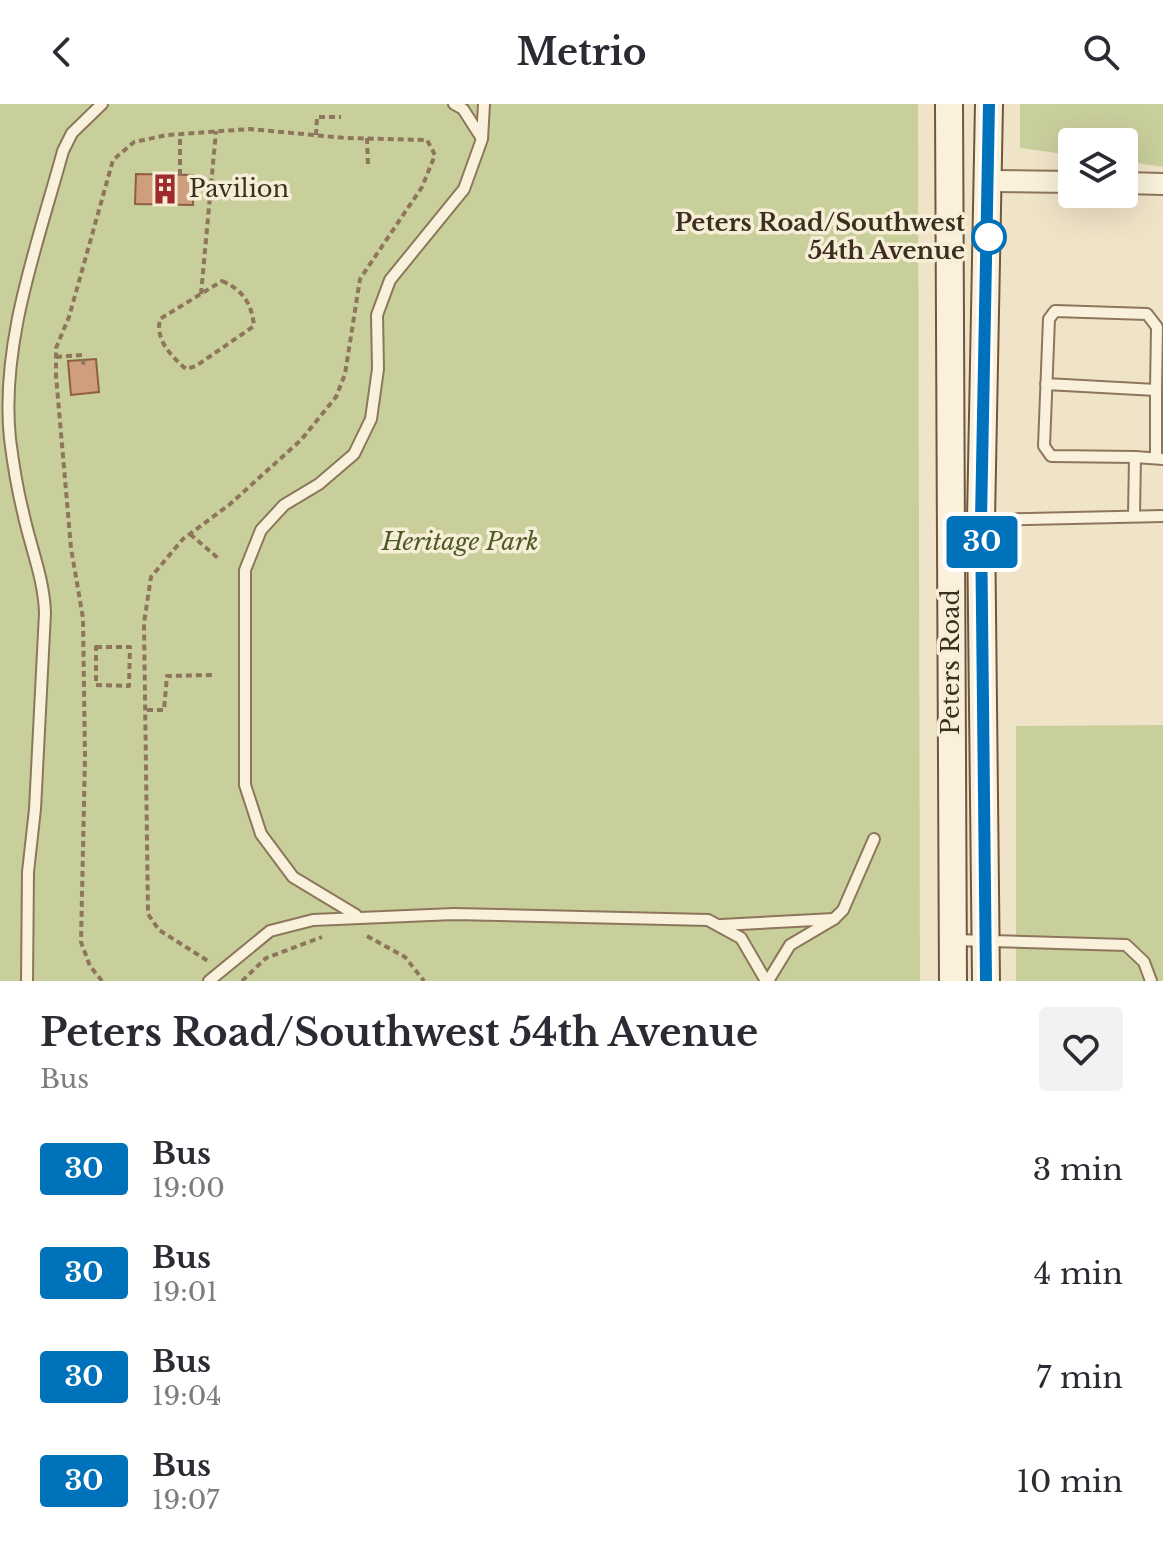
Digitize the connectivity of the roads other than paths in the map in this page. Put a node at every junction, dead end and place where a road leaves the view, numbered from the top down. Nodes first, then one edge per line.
1 (102, 104) edge
2 (454, 104) edge
3 (484, 104) edge
4 (949, 104) edge
5 (989, 104) edge
6 (482, 139) junction
7 (990, 181) junction
8 (1058, 182) edge
9 (1138, 183) edge
10 (1163, 184) edge
11 (1046, 384) junction
12 (1156, 390) junction
13 (1135, 457) junction
14 (1159, 458) edge
15 (1134, 516) junction
16 (1163, 516) edge
17 (981, 520) junction
18 (874, 839) dead end
19 (356, 915) junction
20 (834, 919) junction
21 (720, 925) junction
22 (952, 940) junction
23 (985, 940) junction
24 (27, 981) edge
25 (209, 981) edge
26 (767, 981) edge
27 (953, 981) edge
28 (986, 981) edge
29 (1151, 981) edge

1 - 24 lane
2 - 6 lane
3 - 6 lane
4 - 22 main road, Peters Road
5 - 7 main road, Peters Road
6 - 19 lane
7 - 8 street
7 - 17 main road, Peters Road
9 - 10 street
11 - 12 lane
11 - 12 lane
11 - 13 lane
12 - 14 lane
13 - 14 lane
13 - 15 lane
15 - 16 lane
15 - 17 lane
17 - 23 main road, Peters Road
18 - 20 lane
19 - 21 lane
19 - 25 lane
20 - 21 lane
20 - 26 lane
21 - 26 lane
22 - 23 lane
22 - 27 main road, Peters Road
23 - 28 main road, Peters Road
23 - 29 lane

